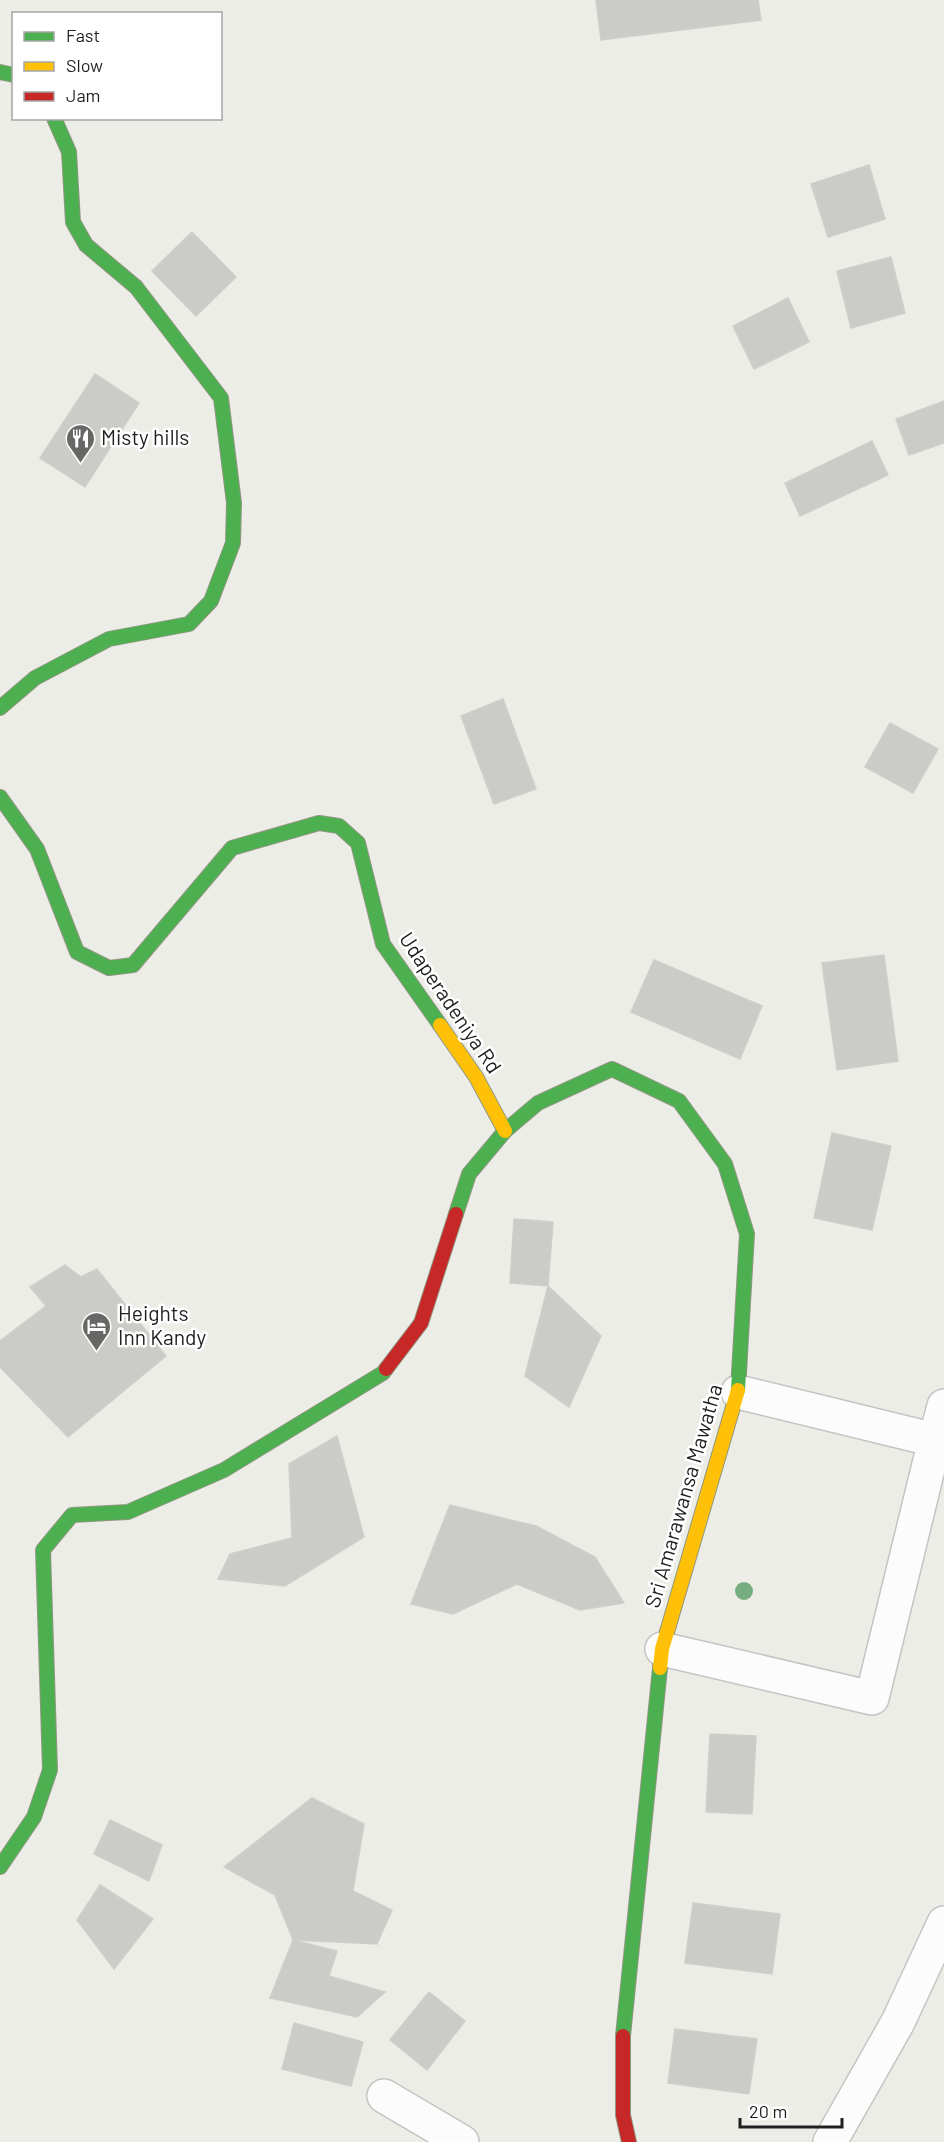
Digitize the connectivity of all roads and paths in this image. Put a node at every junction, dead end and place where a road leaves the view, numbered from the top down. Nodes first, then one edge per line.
1 (55, 120) edge
2 (0, 708) edge
3 (0, 797) edge
4 (505, 1131) junction
5 (738, 1392) junction
6 (944, 1406) edge
7 (935, 1440) junction
8 (662, 1649) junction
9 (0, 1867) edge
10 (944, 1923) edge
11 (384, 2096) dead end
12 (462, 2142) edge
13 (629, 2142) edge
14 (830, 2142) edge

1 - 2 street
3 - 4 street, Udaperadeniya Rd
4 - 5 street, Sri Amarawansa Mawatha
4 - 9 street, Sri Amarawansa Mawatha
5 - 7 street
5 - 8 street, Sri Amarawansa Mawatha
6 - 7 street
7 - 8 street
8 - 13 street, Sri Amarawansa Mawatha
10 - 14 street
11 - 12 street

